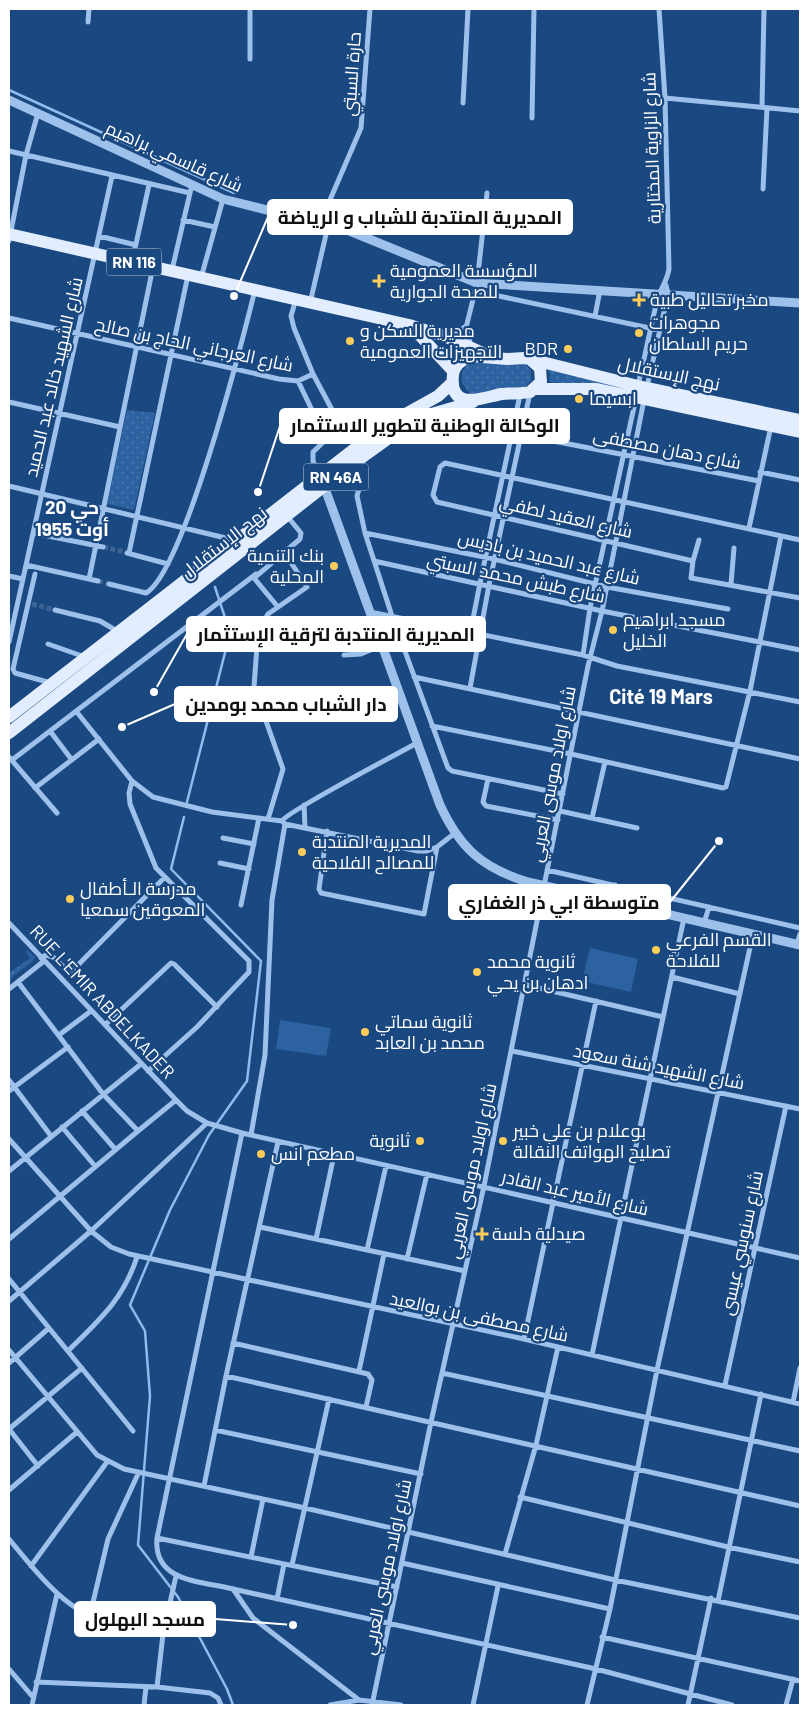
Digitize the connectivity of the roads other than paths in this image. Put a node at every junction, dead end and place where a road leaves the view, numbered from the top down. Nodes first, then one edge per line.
1 (89, 9) edge
2 (250, 9) edge
3 (370, 9) edge
4 (468, 9) edge
5 (534, 9) edge
6 (659, 9) edge
7 (764, 9) edge
8 (88, 22) dead end
9 (250, 59) dead end
10 (665, 98) junction
11 (9, 100) edge
12 (463, 103) dead end
13 (765, 108) junction
14 (800, 111) edge
15 (38, 113) junction
16 (532, 118) dead end
17 (9, 151) edge
18 (26, 155) junction
19 (112, 176) junction
20 (150, 185) junction
21 (191, 189) junction
22 (763, 189) dead end
23 (487, 193) dead end
24 (222, 199) junction
25 (182, 220) junction
26 (324, 224) junction
27 (215, 227) junction
28 (99, 236) junction
29 (9, 237) edge
30 (136, 245) junction
31 (95, 253) junction
32 (132, 262) junction
33 (153, 267) junction
34 (172, 271) junction
35 (188, 275) junction
36 (201, 278) junction
37 (476, 287) junction
38 (257, 290) junction
39 (600, 290) junction
40 (664, 291) junction
41 (296, 299) junction
42 (310, 302) junction
43 (800, 303) edge
44 (595, 316) junction
45 (9, 318) edge
46 (409, 325) junction
47 (467, 326) junction
48 (650, 328) junction
49 (659, 330) junction
50 (77, 334) junction
51 (449, 338) junction
52 (467, 346) junction
53 (136, 347) junction
54 (170, 354) junction
55 (494, 358) junction
56 (530, 359) junction
57 (461, 360) junction
58 (235, 370) junction
59 (313, 374) junction
60 (452, 377) junction
61 (298, 381) junction
62 (529, 392) junction
63 (641, 393) junction
64 (9, 402) edge
65 (473, 402) junction
66 (60, 414) junction
67 (800, 420) edge
68 (771, 425) junction
69 (120, 427) junction
70 (800, 432) edge
71 (512, 433) junction
72 (521, 434) junction
73 (326, 439) junction
74 (624, 455) junction
75 (633, 457) junction
76 (358, 461) junction
77 (760, 472) junction
78 (503, 476) junction
79 (512, 478) junction
80 (800, 480) edge
81 (322, 481) junction
82 (759, 481) junction
83 (9, 486) edge
84 (42, 494) junction
85 (614, 500) junction
86 (624, 502) junction
87 (103, 509) junction
88 (495, 515) junction
89 (287, 516) junction
90 (137, 517) junction
91 (504, 518) junction
92 (184, 528) junction
93 (749, 528) junction
94 (33, 533) junction
95 (365, 533) junction
96 (781, 536) junction
97 (235, 540) junction
98 (699, 540) dead end
99 (800, 540) edge
100 (606, 541) junction
101 (616, 542) junction
102 (96, 546) junction
103 (103, 547) tunnel mouth
104 (734, 548) dead end
105 (284, 552) junction
106 (485, 557) junction
107 (494, 558) junction
108 (374, 561) junction
109 (693, 561) junction
110 (168, 564) junction
111 (26, 566) junction
112 (35, 574) dead end
113 (256, 574) junction
114 (9, 576) edge
115 (23, 579) junction
116 (89, 579) junction
117 (98, 581) tunnel mouth
118 (596, 582) junction
119 (480, 583) junction
120 (109, 584) tunnel mouth
121 (731, 584) junction
122 (489, 585) junction
123 (607, 587) junction
124 (770, 591) junction
125 (800, 598) edge
126 (278, 607) junction
127 (590, 608) junction
128 (728, 609) dead end
129 (55, 610) tunnel mouth
130 (602, 611) junction
131 (369, 612) junction
132 (392, 616) junction
133 (117, 632) junction
134 (472, 632) junction
135 (481, 634) junction
136 (478, 640) junction
137 (9, 642) edge
138 (760, 642) junction
139 (800, 643) edge
140 (48, 644) dead end
141 (382, 645) junction
142 (799, 650) edge
143 (344, 655) dead end
144 (583, 655) junction
145 (85, 657) junction
146 (590, 657) junction
147 (414, 677) junction
148 (51, 683) junction
149 (470, 688) junction
150 (750, 691) junction
151 (800, 702) edge
152 (76, 711) junction
153 (579, 712) junction
154 (9, 717) edge
155 (432, 726) junction
156 (50, 731) junction
157 (9, 733) edge
158 (99, 739) junction
159 (417, 743) junction
160 (736, 746) junction
161 (571, 754) junction
162 (10, 759) edge
163 (800, 759) edge
164 (72, 760) junction
165 (605, 762) junction
166 (488, 779) junction
167 (132, 781) junction
168 (35, 788) junction
169 (563, 794) junction
170 (304, 806) junction
171 (560, 811) junction
172 (57, 813) dead end
173 (259, 818) junction
174 (592, 818) junction
175 (268, 819) junction
176 (558, 820) junction
177 (284, 822) junction
178 (305, 827) junction
179 (637, 828) dead end
180 (326, 831) junction
181 (455, 833) junction
182 (223, 838) dead end
183 (254, 844) junction
184 (437, 847) junction
185 (220, 863) dead end
186 (249, 869) junction
187 (548, 870) junction
188 (165, 877) junction
189 (614, 885) junction
190 (544, 886) junction
191 (610, 901) junction
192 (241, 905) dead end
193 (709, 907) junction
194 (684, 918) junction
195 (9, 923) edge
196 (704, 923) junction
197 (800, 928) edge
198 (753, 934) junction
199 (800, 934) edge
200 (799, 945) edge
201 (42, 960) junction
202 (672, 977) junction
203 (18, 982) junction
204 (526, 985) junction
205 (9, 989) edge
206 (740, 994) junction
207 (596, 1001) junction
208 (217, 1007) junction
209 (91, 1011) junction
210 (663, 1017) junction
211 (104, 1025) junction
212 (59, 1035) junction
213 (68, 1047) junction
214 (512, 1051) junction
215 (141, 1064) junction
216 (582, 1065) junction
217 (148, 1071) junction
218 (650, 1079) junction
219 (9, 1080) edge
220 (14, 1087) junction
221 (9, 1091) edge
222 (718, 1092) junction
223 (103, 1094) junction
224 (176, 1100) junction
225 (786, 1106) junction
226 (800, 1109) edge
227 (82, 1111) junction
228 (209, 1124) junction
229 (62, 1127) junction
230 (138, 1131) junction
231 (242, 1133) junction
232 (251, 1135) junction
233 (51, 1136) junction
234 (9, 1139) edge
235 (278, 1142) junction
236 (115, 1149) junction
237 (334, 1154) junction
238 (25, 1158) junction
239 (95, 1166) junction
240 (386, 1166) junction
241 (9, 1171) edge
242 (427, 1174) junction
243 (484, 1186) junction
244 (59, 1196) junction
245 (552, 1203) junction
246 (620, 1218) junction
247 (260, 1227) junction
248 (90, 1231) junction
249 (688, 1232) junction
250 (9, 1239) edge
251 (316, 1239) junction
252 (756, 1247) junction
253 (367, 1250) junction
254 (384, 1254) junction
255 (137, 1257) junction
256 (800, 1258) edge
257 (407, 1259) junction
258 (465, 1271) junction
259 (213, 1274) junction
260 (9, 1278) edge
261 (248, 1281) junction
262 (20, 1292) junction
263 (9, 1301) edge
264 (372, 1308) junction
265 (453, 1324) junction
266 (50, 1328) junction
267 (524, 1340) junction
268 (233, 1343) junction
269 (558, 1347) junction
270 (9, 1350) edge
271 (68, 1351) junction
272 (592, 1355) junction
273 (15, 1357) junction
274 (9, 1363) edge
275 (82, 1368) junction
276 (800, 1368) edge
277 (657, 1370) junction
278 (359, 1371) junction
279 (442, 1373) junction
280 (226, 1376) junction
281 (725, 1385) junction
282 (761, 1394) junction
283 (548, 1396) junction
284 (48, 1397) junction
285 (329, 1398) junction
286 (793, 1402) junction
287 (800, 1404) edge
288 (366, 1407) junction
289 (649, 1418) junction
290 (431, 1422) junction
291 (9, 1429) edge
292 (215, 1430) junction
293 (132, 1431) dead end
294 (77, 1432) junction
295 (752, 1440) junction
296 (536, 1445) junction
297 (800, 1450) edge
298 (317, 1452) junction
299 (107, 1462) junction
300 (38, 1466) junction
301 (638, 1470) junction
302 (138, 1474) junction
303 (421, 1474) junction
304 (168, 1478) junction
305 (204, 1486) junction
306 (9, 1490) edge
307 (741, 1492) junction
308 (520, 1497) junction
309 (263, 1499) junction
310 (800, 1506) edge
311 (305, 1508) junction
312 (626, 1523) junction
313 (409, 1533) junction
314 (9, 1538) edge
315 (157, 1538) junction
316 (728, 1547) junction
317 (505, 1554) junction
318 (250, 1557) junction
319 (800, 1562) edge
320 (402, 1563) junction
321 (284, 1564) junction
322 (31, 1566) junction
323 (292, 1566) junction
324 (176, 1576) junction
325 (615, 1580) junction
326 (498, 1586) junction
327 (397, 1587) junction
328 (233, 1589) junction
329 (57, 1594) junction
330 (711, 1598) junction
331 (277, 1599) junction
332 (718, 1601) junction
333 (610, 1609) junction
334 (90, 1615) junction
335 (800, 1618) edge
336 (389, 1625) junction
337 (163, 1634) junction
338 (602, 1637) junction
339 (487, 1645) junction
340 (699, 1660) junction
341 (9, 1669) edge
342 (596, 1669) junction
343 (793, 1679) junction
344 (800, 1681) edge
345 (36, 1682) junction
346 (146, 1687) junction
347 (157, 1687) junction
348 (691, 1695) junction
349 (32, 1696) junction
350 (359, 1700) junction
351 (372, 1703) edge
352 (32, 1705) edge
353 (144, 1705) edge
354 (221, 1705) edge
355 (330, 1705) edge
356 (401, 1705) edge
357 (473, 1705) edge
358 (587, 1705) edge
359 (688, 1705) edge
360 (732, 1705) edge
361 (786, 1705) edge

1 - 8 street
2 - 9 street
3 - 26 street, حارة السبتي
4 - 12 street
5 - 16 street
6 - 10 street, شارع الزاوية المختارية
7 - 13 street
10 - 13 street
10 - 40 street, شارع الزاوية المختارية
11 - 15 street, شارع قاسمي براهيم
13 - 14 street
13 - 22 street
15 - 18 street
15 - 21 street, شارع قاسمي براهيم
17 - 18 street
18 - 19 street
18 - 29 street
19 - 20 street
19 - 28 street, شارع الشهيد خالد عبد الحميد
20 - 21 street
20 - 30 street
21 - 24 street, شارع قاسمي براهيم
21 - 25 street
23 - 37 street
24 - 26 street, شارع قاسمي براهيم
24 - 27 street
25 - 27 street
25 - 34 street
26 - 37 street, شارع قاسمي براهيم
26 - 42 street, حارة السبتي
27 - 36 street
28 - 30 street
28 - 31 street, شارع الشهيد خالد عبد الحميد
29 - 31 main road, RN 116
30 - 32 street
31 - 32 main road, RN 116
31 - 50 street, شارع الشهيد خالد عبد الحميد
32 - 33 main road, RN 116
33 - 34 main road, RN 116
33 - 53 street
34 - 35 main road, RN 116
35 - 36 main road, RN 116
35 - 54 street
36 - 38 main road, RN 116
37 - 39 street, شارع قاسمي براهيم
37 - 44 street
37 - 47 street
38 - 41 main road, RN 116
38 - 58 street
39 - 40 street, شارع قاسمي براهيم
39 - 44 street
40 - 43 street, شارع قاسمي براهيم
40 - 48 street, شارع اولاد موسى العربي
40 - 49 street, شارع اولاد موسى العربي
41 - 42 main road, RN 116
41 - 59 street
42 - 46 main road, RN 116
44 - 48 street
45 - 50 street, شارع العرجاني الحاج بن صالح
46 - 51 main road, RN 116
46 - 60 main road, RN 116
47 - 51 street
47 - 52 street
47 - 52 street
48 - 49 street
48 - 63 street, شارع اولاد موسى العربي
49 - 63 street, شارع اولاد موسى العربي
50 - 53 street, شارع العرجاني الحاج بن صالح
50 - 66 street, شارع الشهيد خالد عبد الحميد
51 - 52 main road, RN 116
52 - 55 main road, RN 116
52 - 57 street
53 - 54 street, شارع العرجاني الحاج بن صالح
53 - 69 street
54 - 58 street, شارع العرجاني الحاج بن صالح
54 - 90 street
55 - 56 main road, نهج الإستقلال
55 - 57 main road, نهج الإستقلال
56 - 62 main road
56 - 63 main road, نهج الإستقلال
57 - 60 main road, نهج الإستقلال
58 - 61 street, شارع العرجاني الحاج بن صالح
58 - 92 street
59 - 61 street, شارع العرجاني الحاج بن صالح
59 - 73 street
60 - 65 main road
60 - 81 main road, نهج الإستقلال / RN 46A
61 - 73 street
62 - 63 main road, نهج الإستقلال
62 - 65 main road, نهج الإستقلال
62 - 71 street
62 - 72 street
63 - 67 main road, نهج الإستقلال
63 - 68 main road, نهج الإستقلال
63 - 74 street, شارع اولاد موسى العربي
63 - 75 street, شارع اولاد موسى العربي
64 - 66 street
65 - 76 main road, نهج الإستقلال / RN 46A
66 - 69 street
66 - 84 street, شارع الشهيد خالد عبد الحميد
68 - 70 main road, نهج الإستقلال
68 - 77 street
69 - 87 street
71 - 72 street, شارع دهان مصطفى
71 - 78 street
72 - 74 street, شارع دهان مصطفى
72 - 79 street
73 - 81 street
74 - 75 street, شارع دهان مصطفى
74 - 85 street, شارع اولاد موسى العربي
75 - 82 street, شارع دهان مصطفى
75 - 86 street, شارع اولاد موسى العربي
76 - 81 main road, نهج الإستقلال / RN 46A
76 - 95 street
77 - 80 street
77 - 82 street
78 - 79 street
78 - 88 street
78 - 88 street, شارع العقيد لطفي
79 - 85 street
79 - 91 street
81 - 89 main road, نهج الإستقلال / RN 46A
81 - 97 main road, نهج الإستقلال / RN 46A
81 - 131 street
82 - 93 street
83 - 84 street
84 - 87 street
84 - 94 street, شارع الشهيد خالد عبد الحميد
85 - 86 street
85 - 100 street, شارع اولاد موسى العربي
86 - 93 street
86 - 101 street, شارع اولاد موسى العربي
87 - 90 street
87 - 102 street
88 - 91 street, شارع العقيد لطفي
88 - 106 street
89 - 105 street
89 - 157 main road, نهج الإستقلال / RN 46A
90 - 92 street
90 - 110 street
91 - 100 street, شارع العقيد لطفي
91 - 107 street
92 - 97 street
92 - 110 street
93 - 96 street
94 - 102 street
94 - 111 street, شارع الشهيد خالد عبد الحميد
95 - 106 street, شارع عبد الحميد بن باديس
95 - 108 street
96 - 99 street
96 - 124 street
97 - 133 main road, نهج الإستقلال / RN 46A
98 - 109 street
100 - 101 street, شارع العقيد لطفي
100 - 118 street, شارع اولاد موسى العربي
101 - 109 street, شارع العقيد لطفي
101 - 123 street, شارع اولاد موسى العربي
102 - 103 street
102 - 116 street
104 - 121 street
105 - 113 street
105 - 126 street
106 - 107 street, شارع عبد الحميد بن باديس
106 - 119 street
107 - 118 street, شارع عبد الحميد بن باديس
107 - 122 street
108 - 119 street, شارع طبش محمد السبتي
108 - 132 street
109 - 121 street
110 - 120 street
111 - 115 street, شارع الشهيد خالد عبد الحميد
111 - 116 street
112 - 148 street
113 - 126 street
113 - 152 street
114 - 115 street
115 - 137 street, شارع الشهيد خالد عبد الحميد
116 - 117 street
118 - 123 street, شارع عبد الحميد بن باديس
118 - 127 street, شارع اولاد موسى العربي
119 - 122 street, شارع طبش محمد السبتي
119 - 134 street
121 - 124 street
122 - 127 street, شارع طبش محمد السبتي
122 - 135 street
123 - 128 street, شارع عبد الحميد بن باديس
123 - 130 street, شارع اولاد موسى العربي
124 - 125 street
124 - 138 street
126 - 175 street
127 - 130 street, شارع طبش محمد السبتي
127 - 144 street, شارع اولاد موسى العربي
129 - 133 street
130 - 138 street, شارع طبش محمد السبتي
130 - 146 street, شارع اولاد موسى العربي
131 - 132 street
131 - 141 street
132 - 134 street
132 - 147 street
133 - 145 main road, نهج الإستقلال / RN 46A
134 - 135 street
134 - 136 street
135 - 136 street
135 - 144 street
136 - 149 street
138 - 142 street, شارع طبش محمد السبتي
138 - 150 street
139 - 142 street
140 - 145 street
141 - 143 street
141 - 159 street
144 - 146 street
145 - 148 main road, نهج الإستقلال / RN 46A
146 - 150 street
146 - 153 street, شارع اولاد موسى العربي
147 - 149 street
147 - 155 street
148 - 154 main road, نهج الإستقلال / RN 46A
149 - 153 street
150 - 151 street
150 - 160 street
152 - 156 street
152 - 158 street
153 - 160 street
153 - 161 street, شارع اولاد موسى العربي
155 - 161 street
155 - 166 street
156 - 162 street
156 - 164 street
158 - 164 street
158 - 167 street
159 - 170 street
159 - 181 street
160 - 163 street
160 - 165 street
161 - 165 street
161 - 169 street, شارع اولاد موسى العربي
162 - 168 street
164 - 168 street
165 - 174 street
166 - 169 street
166 - 176 street
167 - 173 street
167 - 188 street
168 - 172 street
169 - 171 street, شارع اولاد موسى العربي
170 - 177 street
170 - 178 street
171 - 174 street
171 - 176 street, شارع اولاد موسى العربي
173 - 175 street
173 - 183 street
174 - 179 street
175 - 177 street
176 - 187 street, شارع اولاد موسى العربي
177 - 178 street
177 - 232 street
178 - 180 street
180 - 184 street
180 - 184 street
181 - 184 street
181 - 190 street
182 - 183 street
183 - 186 street
185 - 186 street
186 - 192 street
187 - 189 street
187 - 190 street, شارع اولاد موسى العربي
188 - 201 street
188 - 208 street
189 - 191 street
189 - 193 street
190 - 191 street
190 - 204 street, شارع اولاد موسى العربي
191 - 194 street
193 - 196 street
193 - 197 street
194 - 196 street
194 - 202 street
195 - 201 street, RUE L'EMIR ABDELKADER
196 - 198 street
198 - 200 street
198 - 206 street
199 - 200 street
201 - 203 street
201 - 209 street, RUE L'EMIR ABDELKADER
202 - 206 street
202 - 210 street
203 - 205 street
203 - 212 street
204 - 207 street
204 - 214 street, شارع اولاد موسى العربي
206 - 222 street
207 - 210 street
207 - 216 street
208 - 211 street
208 - 217 street
209 - 211 street, RUE L'EMIR ABDELKADER
209 - 212 street
210 - 218 street
211 - 215 street, RUE L'EMIR ABDELKADER
212 - 213 street
213 - 220 street
213 - 223 street
214 - 216 street, شارع الشهيد شنة سعود
214 - 243 street, شارع اولاد موسى العربي
215 - 217 street, RUE L'EMIR ABDELKADER
215 - 223 street
216 - 218 street, شارع الشهيد شنة سعود
216 - 245 street
217 - 224 street, RUE L'EMIR ABDELKADER
218 - 222 street, شارع الشهيد شنة سعود
218 - 246 street
219 - 220 street
220 - 221 street
220 - 233 street
222 - 225 street, شارع الشهيد شنة سعود
222 - 249 street
223 - 227 street
223 - 230 street
224 - 228 street, شارع الأمير عبد القادر
224 - 230 street
225 - 226 street, شارع الشهيد شنة سعود
225 - 252 street, شارع سنوسي عيسى
227 - 229 street
227 - 236 street
228 - 231 street, شارع الأمير عبد القادر
228 - 248 street
229 - 233 street
229 - 239 street
230 - 236 street
231 - 232 street, شارع الأمير عبد القادر
231 - 259 street
232 - 235 street, شارع الأمير عبد القادر
233 - 238 street
234 - 238 street, شارع مصطفى بن بوالعيد
235 - 237 street, شارع الأمير عبد القادر
235 - 247 street
236 - 239 street
237 - 240 street, شارع الأمير عبد القادر
237 - 251 street
238 - 241 street
238 - 244 street, شارع مصطفى بن بوالعيد
239 - 244 street
240 - 242 street, شارع الأمير عبد القادر
240 - 253 street
242 - 243 street, شارع الأمير عبد القادر
242 - 257 street
243 - 245 street, شارع الأمير عبد القادر
243 - 258 street, شارع اولاد موسى العربي
244 - 248 street, شارع مصطفى بن بوالعيد
244 - 250 street
245 - 246 street, شارع الأمير عبد القادر
245 - 267 street
246 - 249 street, شارع الأمير عبد القادر
246 - 272 street
247 - 251 street
247 - 261 street
248 - 255 street, شارع مصطفى بن بوالعيد
248 - 262 street
249 - 252 street, شارع الأمير عبد القادر
249 - 277 street
251 - 253 street
252 - 256 street, شارع الأمير عبد القادر
252 - 281 street, شارع سنوسي عيسى
253 - 254 street
254 - 257 street
254 - 264 street
255 - 259 street, شارع مصطفى بن بوالعيد
255 - 271 street
257 - 258 street
258 - 265 street, شارع اولاد موسى العربي
259 - 261 street, شارع مصطفى بن بوالعيد
259 - 304 street
260 - 262 street
261 - 264 street, شارع مصطفى بن بوالعيد
261 - 268 street
262 - 263 street
262 - 266 street
264 - 265 street, شارع مصطفى بن بوالعيد
264 - 278 street
265 - 267 street, شارع مصطفى بن بوالعيد
265 - 279 street, شارع اولاد موسى العربي
266 - 271 street
266 - 273 street
267 - 269 street, شارع مصطفى بن بوالعيد
268 - 278 street
268 - 280 street
269 - 272 street, شارع مصطفى بن بوالعيد
269 - 283 street
270 - 273 street
271 - 275 street
272 - 277 street, شارع مصطفى بن بوالعيد
273 - 274 street
273 - 284 street
275 - 284 street
275 - 293 street
276 - 286 street
277 - 281 street, شارع مصطفى بن بوالعيد
277 - 289 street
278 - 288 street
279 - 283 street
279 - 290 street, شارع اولاد موسى العربي
280 - 285 street
280 - 292 street
281 - 282 street, شارع مصطفى بن بوالعيد
282 - 286 street, شارع مصطفى بن بوالعيد
282 - 295 street
283 - 289 street
283 - 296 street
284 - 291 street
284 - 294 street
285 - 288 street
285 - 298 street
286 - 287 street, شارع مصطفى بن بوالعيد
288 - 290 street
289 - 295 street
289 - 301 street
290 - 296 street
290 - 303 street, شارع اولاد موسى العربي
291 - 300 street
292 - 298 street
292 - 305 street
294 - 299 street
294 - 300 street
295 - 297 street
295 - 307 street
296 - 301 street
296 - 308 street
298 - 303 street
298 - 311 street
299 - 302 street
299 - 322 street
300 - 306 street
301 - 307 street
301 - 312 street
302 - 304 street
302 - 334 street
303 - 313 street, شارع اولاد موسى العربي
304 - 305 street
304 - 315 street
305 - 309 street
307 - 310 street
307 - 316 street
308 - 312 street
308 - 317 street
309 - 311 street
309 - 318 street
311 - 313 street
311 - 323 street
312 - 316 street
312 - 325 street
313 - 317 street
313 - 320 street, شارع اولاد موسى العربي
314 - 322 street
315 - 318 street
315 - 324 street
316 - 319 street
316 - 332 street
317 - 325 street
318 - 321 street
320 - 326 street
320 - 327 street, شارع اولاد موسى العربي
321 - 323 street
321 - 331 street
322 - 329 street
323 - 327 street
324 - 328 street
324 - 337 street
325 - 330 street
325 - 333 street
326 - 333 street
326 - 339 street
327 - 336 street, شارع اولاد موسى العربي
328 - 331 street
328 - 350 street
329 - 334 street
329 - 345 street
330 - 332 street
330 - 340 street
331 - 336 street
332 - 335 street
333 - 338 street
334 - 337 street
336 - 339 street
336 - 351 street, شارع اولاد موسى العربي
337 - 347 street
338 - 340 street
338 - 342 street
339 - 342 street
339 - 357 street
340 - 343 street
340 - 348 street
341 - 349 street
342 - 348 street
342 - 358 street
343 - 344 street
343 - 361 street
345 - 346 street
345 - 349 street
346 - 347 street
346 - 353 street
347 - 354 street
348 - 359 street
348 - 360 street
349 - 352 street
350 - 351 street
350 - 355 street
351 - 356 street

